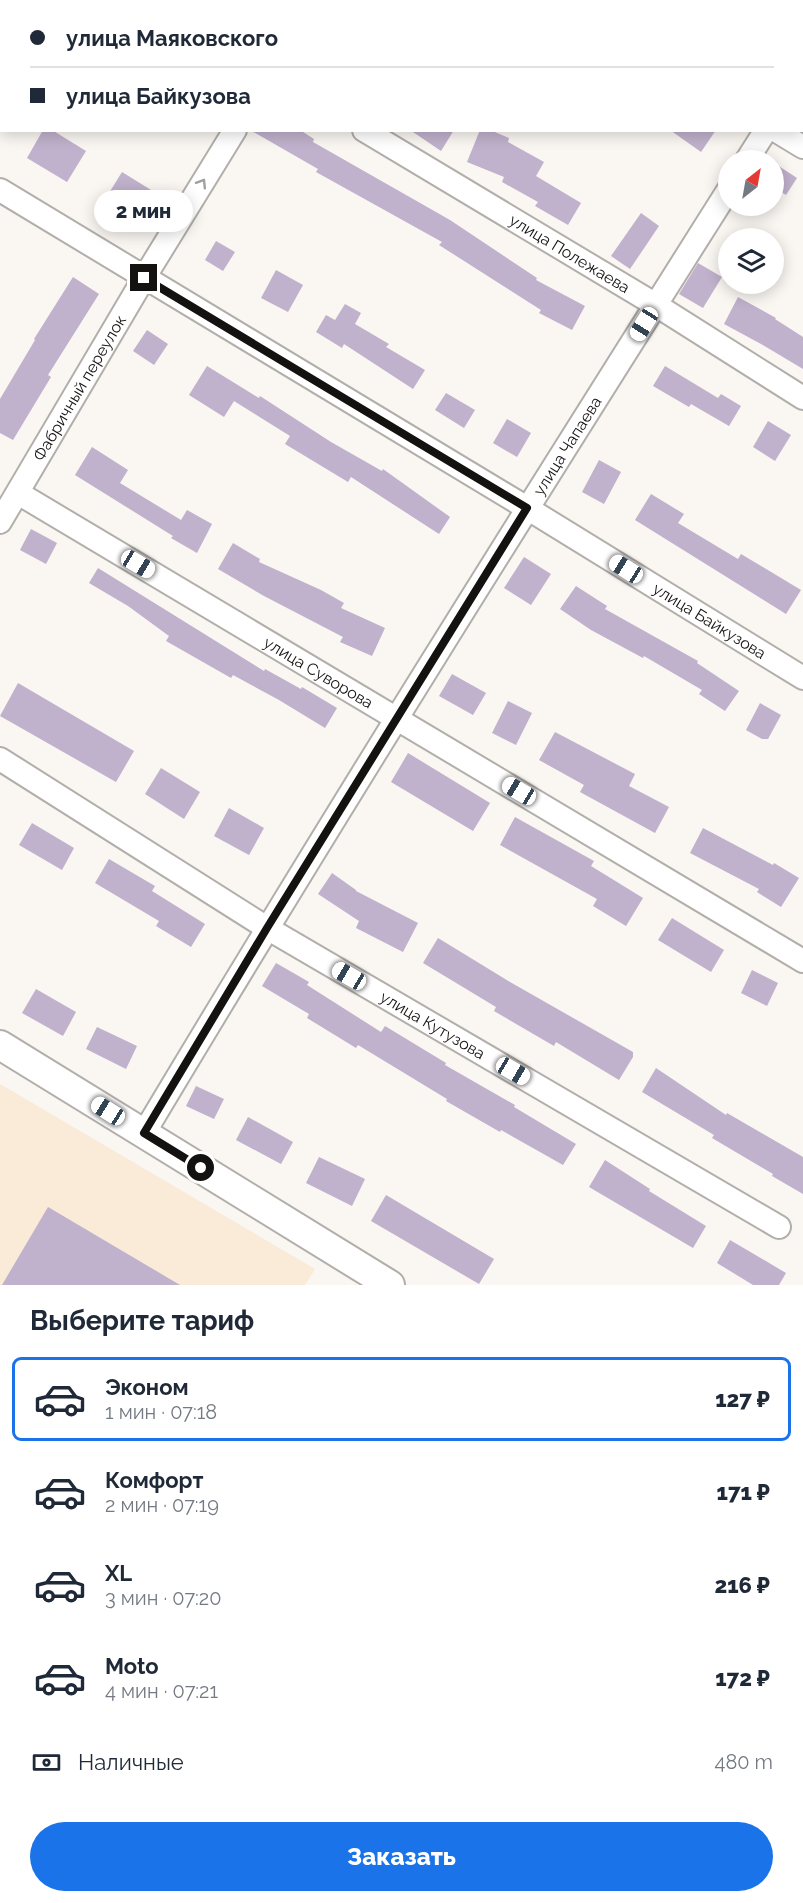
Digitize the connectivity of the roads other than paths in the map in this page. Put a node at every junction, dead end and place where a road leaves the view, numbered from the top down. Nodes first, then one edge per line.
1 (234, 132) edge
2 (367, 132) edge
3 (765, 132) edge
4 (778, 132) edge
5 (803, 147) edge
6 (753, 150) edge
7 (0, 190) edge
8 (718, 206) edge
9 (144, 278) junction
10 (656, 305) junction
11 (803, 398) edge
12 (18, 493) junction
13 (527, 508) junction
14 (0, 522) edge
15 (803, 678) edge
16 (398, 719) junction
17 (0, 759) edge
18 (267, 928) junction
19 (803, 961) edge
20 (0, 1045) edge
21 (144, 1133) junction
22 (779, 1227) dead end
23 (390, 1285) edge

9 -> 1 street, Фабричный переулок
2 - 10 street, улица Полежаева
3 - 6 street
4 - 5 street
7 - 9 street, улица Байкузова
8 - 10 street, улица Чапаева
9 - 12 street, Фабричный переулок
9 - 13 street, улица Байкузова
10 - 11 street, улица Полежаева
10 - 13 street, улица Чапаева
12 - 14 street, Фабричный переулок
12 - 16 street, улица Суворова
13 - 15 street, улица Байкузова
13 - 16 street, улица Чапаева
16 - 18 street, улица Чапаева
16 - 19 street, улица Суворова
17 - 18 street, улица Кутузова
18 - 21 street, улица Чапаева
18 - 22 street, улица Кутузова
20 - 21 main road
21 - 23 main road

